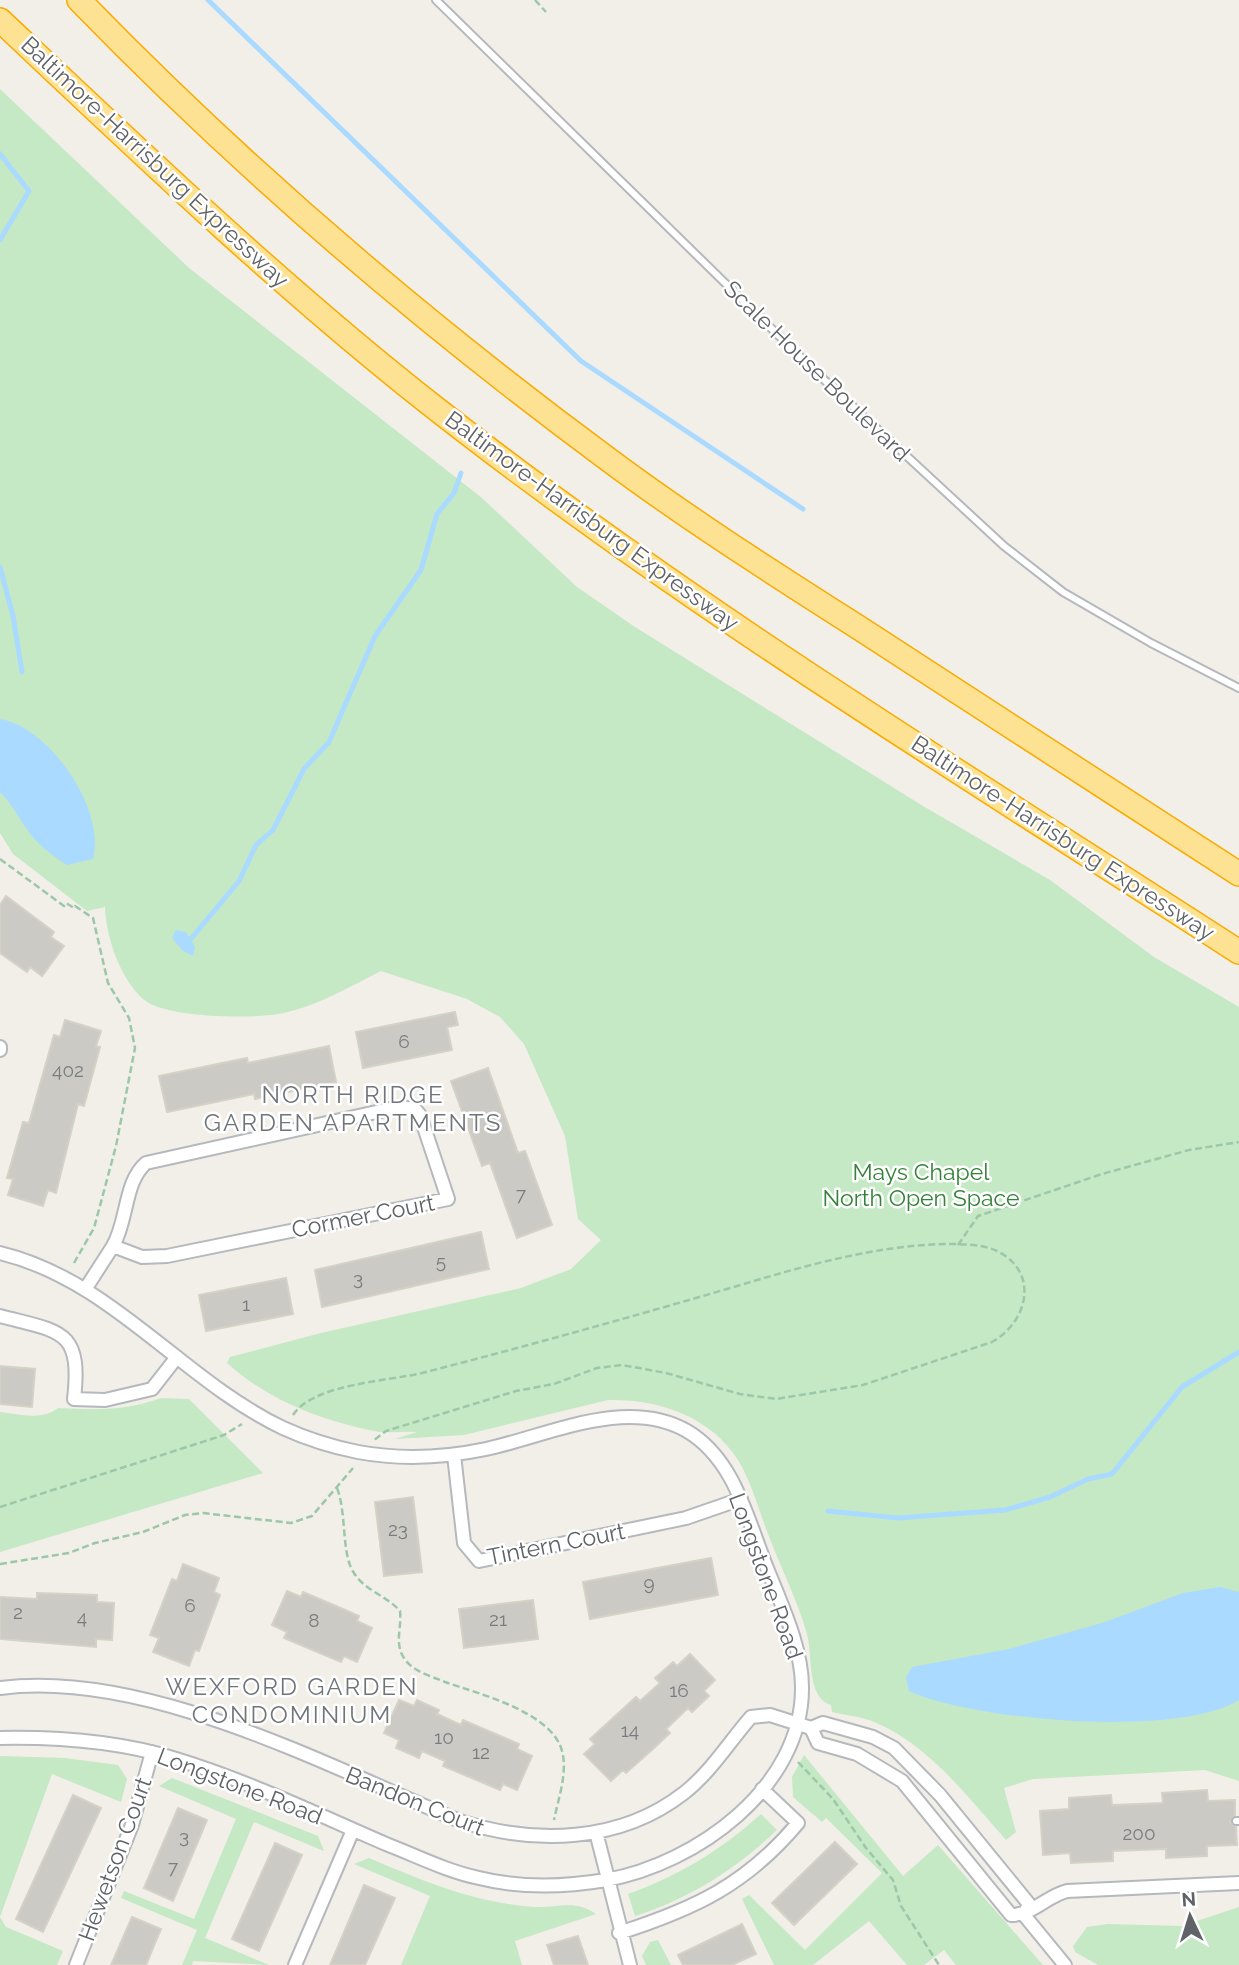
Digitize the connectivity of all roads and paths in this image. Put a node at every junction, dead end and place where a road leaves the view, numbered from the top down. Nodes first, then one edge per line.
1 (79, 0) edge
2 (436, 0) edge
3 (535, 0) edge
4 (546, 12) dead end
5 (0, 20) edge
6 (1239, 688) edge
7 (0, 859) edge
8 (1239, 874) edge
9 (1239, 952) edge
10 (1239, 1142) edge
11 (958, 1245) junction
12 (113, 1246) junction
13 (0, 1252) edge
14 (74, 1263) dead end
15 (86, 1288) junction
16 (0, 1316) edge
17 (177, 1357) junction
18 (293, 1415) dead end
19 (242, 1424) dead end
20 (359, 1452) junction
21 (454, 1455) junction
22 (353, 1468) dead end
23 (337, 1488) junction
24 (741, 1499) junction
25 (0, 1507) edge
26 (0, 1564) edge
27 (0, 1689) edge
28 (804, 1727) junction
29 (0, 1738) edge
30 (152, 1752) junction
31 (788, 1753) junction
32 (762, 1789) junction
33 (353, 1829) junction
34 (596, 1832) junction
35 (551, 1837) junction
36 (606, 1880) junction
37 (1239, 1883) edge
38 (1024, 1915) junction
39 (619, 1933) junction
40 (76, 1965) edge
41 (295, 1965) edge
42 (630, 1965) edge
43 (939, 1965) edge
44 (1065, 1965) edge

1 - 8 highway
2 - 6 lane, Scale House Boulevard
3 - 4 path
5 - 9 highway, Baltimore-Harrisburg Expressway
7 - 14 path
10 - 11 path
11 - 18 path
11 - 20 path
12 - 12 street, Cormer Court
12 - 15 street, Cormer Court
13 - 15 street, Longstone Road
15 - 17 street, Longstone Road
16 - 17 street
17 - 20 street, Longstone Road
19 - 25 path
20 - 21 street, Longstone Road
21 - 24 street, Longstone Road
21 - 24 street, Tintern Court
22 - 23 path
23 - 26 path
23 - 35 path
24 - 28 street, Longstone Road
27 - 35 street, Bandon Court
28 - 31 street, Longstone Road
28 - 34 street, Bandon Court
28 - 38 street
28 - 38 street
29 - 30 street, Longstone Road
30 - 33 street, Longstone Road
30 - 40 street, Hewetson Court
31 - 32 street, Longstone Road
31 - 43 path
32 - 36 street, Longstone Road
32 - 39 street
33 - 36 street, Longstone Road
33 - 41 street
34 - 35 street, Bandon Court
34 - 36 street
36 - 39 street
37 - 38 street
38 - 44 street
39 - 42 street

